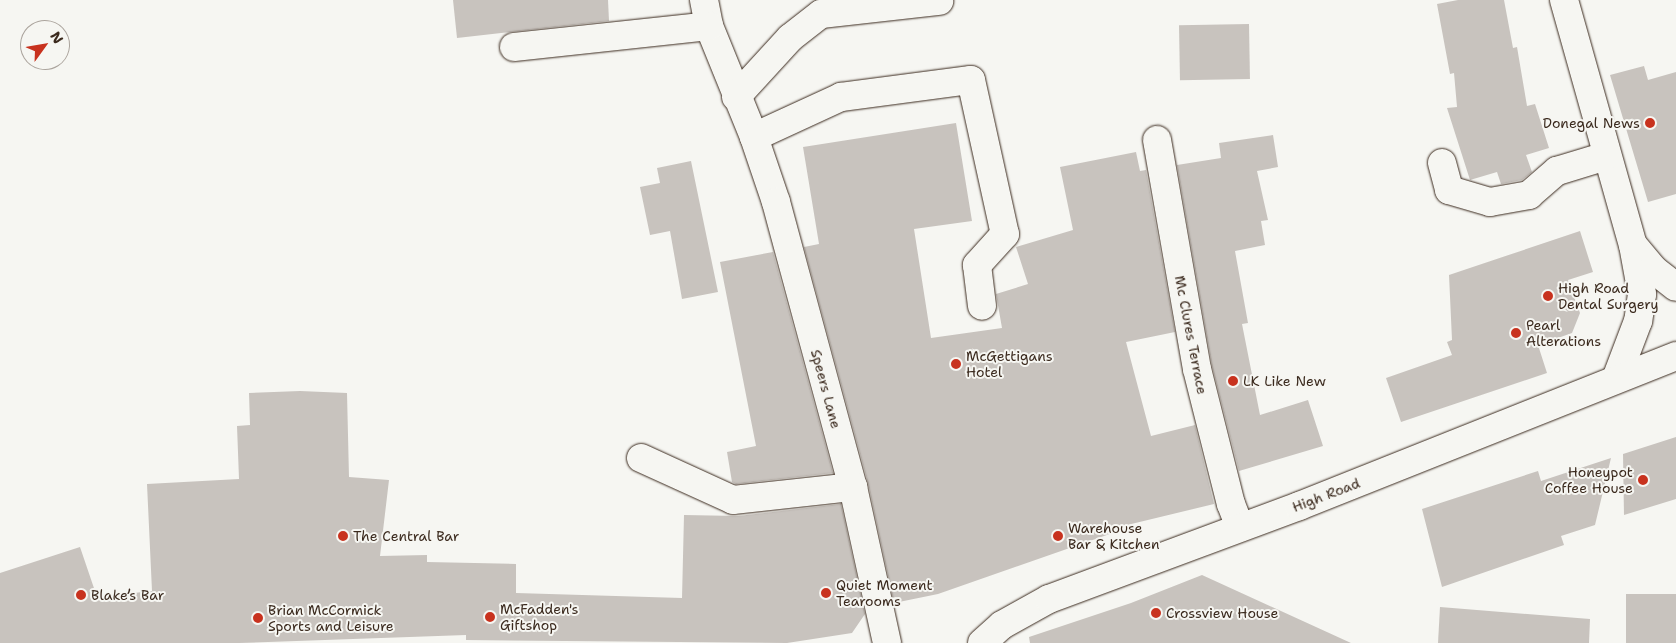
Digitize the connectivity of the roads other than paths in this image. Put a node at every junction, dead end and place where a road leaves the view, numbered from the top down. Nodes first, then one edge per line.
1 (939, 0) edge
2 (1564, 0) edge
3 (707, 13) edge
4 (514, 47) dead end
5 (736, 96) junction
6 (754, 137) junction
7 (1157, 140) dead end
8 (1606, 156) junction
9 (1442, 162) dead end
10 (1633, 244) junction
11 (1676, 287) edge
12 (982, 306) dead end
13 (1676, 356) edge
14 (1616, 379) junction
15 (641, 458) dead end
16 (853, 487) junction
17 (1240, 527) junction
18 (887, 643) edge
19 (982, 643) edge

1 - 5 street
2 - 8 street
3 - 4 street
3 - 5 street, Speers Lane
5 - 6 street, Speers Lane
6 - 12 street
6 - 16 street, Speers Lane
7 - 17 street, Mc Clures Terrace
8 - 9 street
8 - 10 street
10 - 11 street
10 - 14 street
13 - 14 street, High Road
14 - 17 street, High Road
15 - 16 street
16 - 18 street, Speers Lane
17 - 19 street, High Road

